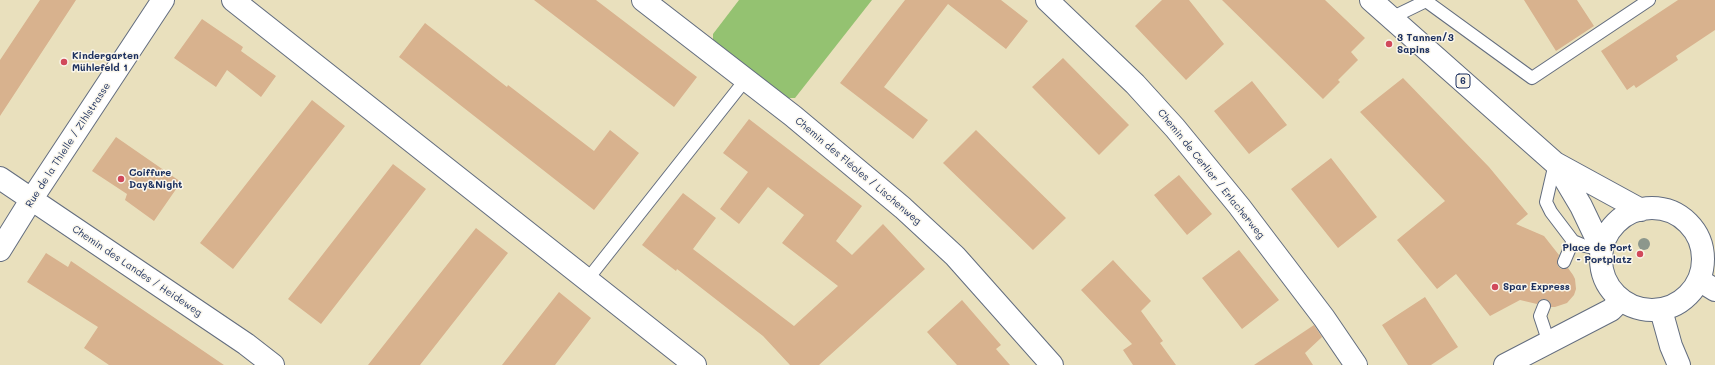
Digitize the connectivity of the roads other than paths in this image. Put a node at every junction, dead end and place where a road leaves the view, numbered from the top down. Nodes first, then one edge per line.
1 (163, 0) edge
2 (232, 0) edge
3 (643, 0) edge
4 (1047, 0) edge
5 (1371, 0) edge
6 (1427, 0) edge
7 (1649, 0) edge
8 (1391, 18) junction
9 (746, 79) junction
10 (1555, 163) junction
11 (0, 178) edge
12 (31, 200) junction
13 (1641, 210) junction
14 (1706, 235) edge
15 (1573, 241) junction
16 (0, 250) edge
17 (1602, 250) junction
18 (1564, 262) dead end
19 (587, 280) junction
20 (1707, 285) edge
21 (1621, 300) junction
22 (1544, 306) dead end
23 (1660, 310) junction
24 (1549, 343) junction
25 (273, 365) edge
26 (694, 365) edge
27 (1052, 365) edge
28 (1356, 365) edge
29 (1505, 365) edge
30 (1679, 365) edge

1 - 12 street, Rue de la Thielle / Zihlstrasse
2 - 19 street
3 - 9 street, Chemin des Fléoles / Lischenweg
4 - 28 street, Chemin de Cerlier / Erlacherweg
5 - 8 street, 6
6 - 7 lane
6 - 8 lane
8 - 10 street, 6
9 - 19 lane
9 - 27 street, Chemin des Fléoles / Lischenweg
10 - 13 street, 6
10 - 15 lane
10 - 17 street, 6
11 - 12 street, Chemin des Landes / Heideweg
12 - 16 street, Rue de la Thielle / Zihlstrasse
12 - 25 street, Chemin des Landes / Heideweg
13 - 14 street
13 - 17 street
14 - 20 street
15 - 17 lane
15 - 18 lane
17 - 21 street
19 - 26 street
20 - 23 street
21 - 23 street
21 - 24 street
22 - 24 lane
23 - 30 street
24 - 29 street

